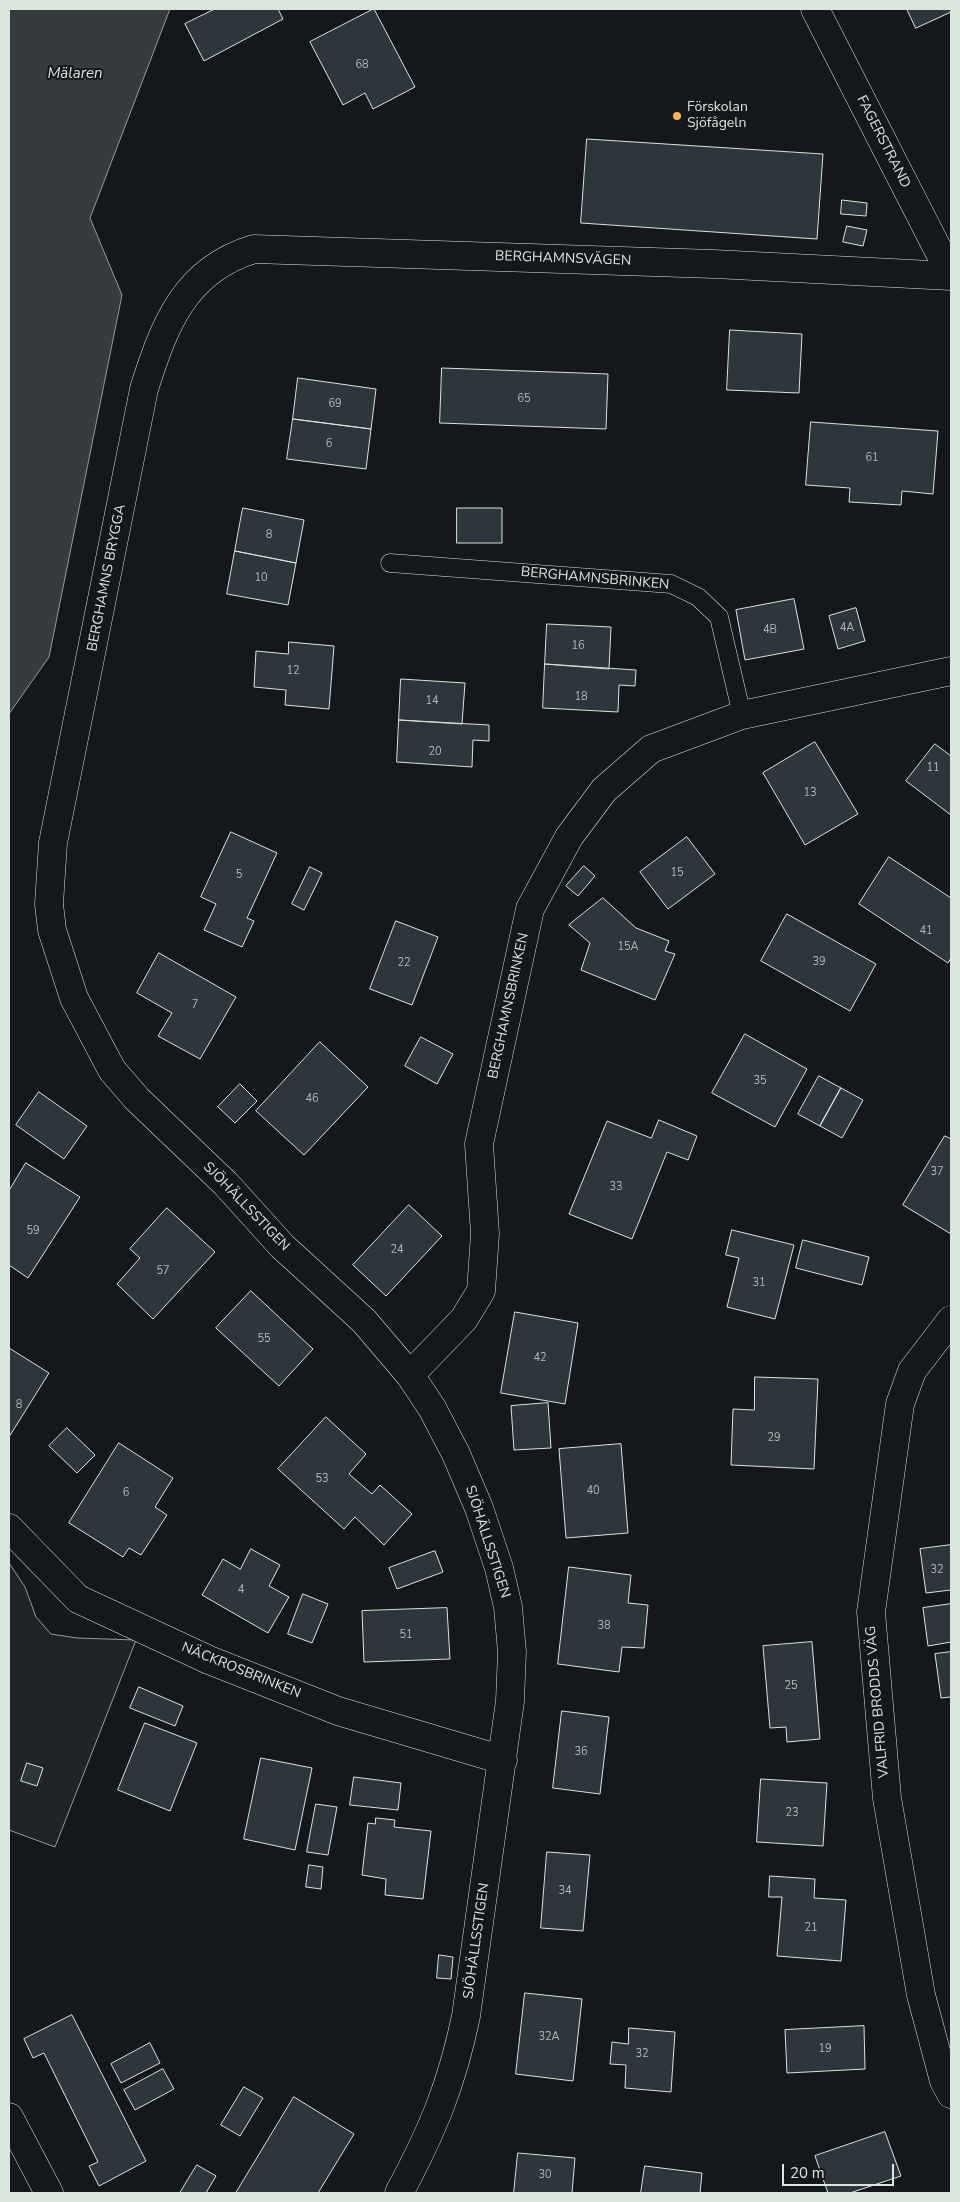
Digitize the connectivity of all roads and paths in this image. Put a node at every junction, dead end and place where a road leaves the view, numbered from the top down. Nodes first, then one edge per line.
1 (815, 9) edge
2 (951, 275) edge
3 (187, 290) joint
4 (390, 563) dead end
5 (950, 671) edge
6 (742, 715) junction
7 (50, 874) joint
8 (951, 1320) edge
9 (410, 1375) junction
10 (9, 1528) edge
11 (503, 1760) junction
12 (951, 2094) edge
13 (9, 2117) edge
14 (49, 2193) edge
15 (399, 2193) edge

1 - 2 street, FAGERSTRAND
2 - 3 street, BERGHAMNSVÄGEN
3 - 7 street, BERGHAMNS BRYGGA
4 - 6 lane, BERGHAMNSBRINKEN
5 - 6 street, BERGHAMNSBRINKEN
6 - 9 street, BERGHAMNSBRINKEN
7 - 9 street, SJÖHÄLLSSTIGEN
8 - 12 street, VALFRID BRODDS VÄG
9 - 11 street, SJÖHÄLLSSTIGEN
10 - 11 street, NÄCKROSBRINKEN
11 - 15 street, SJÖHÄLLSSTIGEN
13 - 14 street

